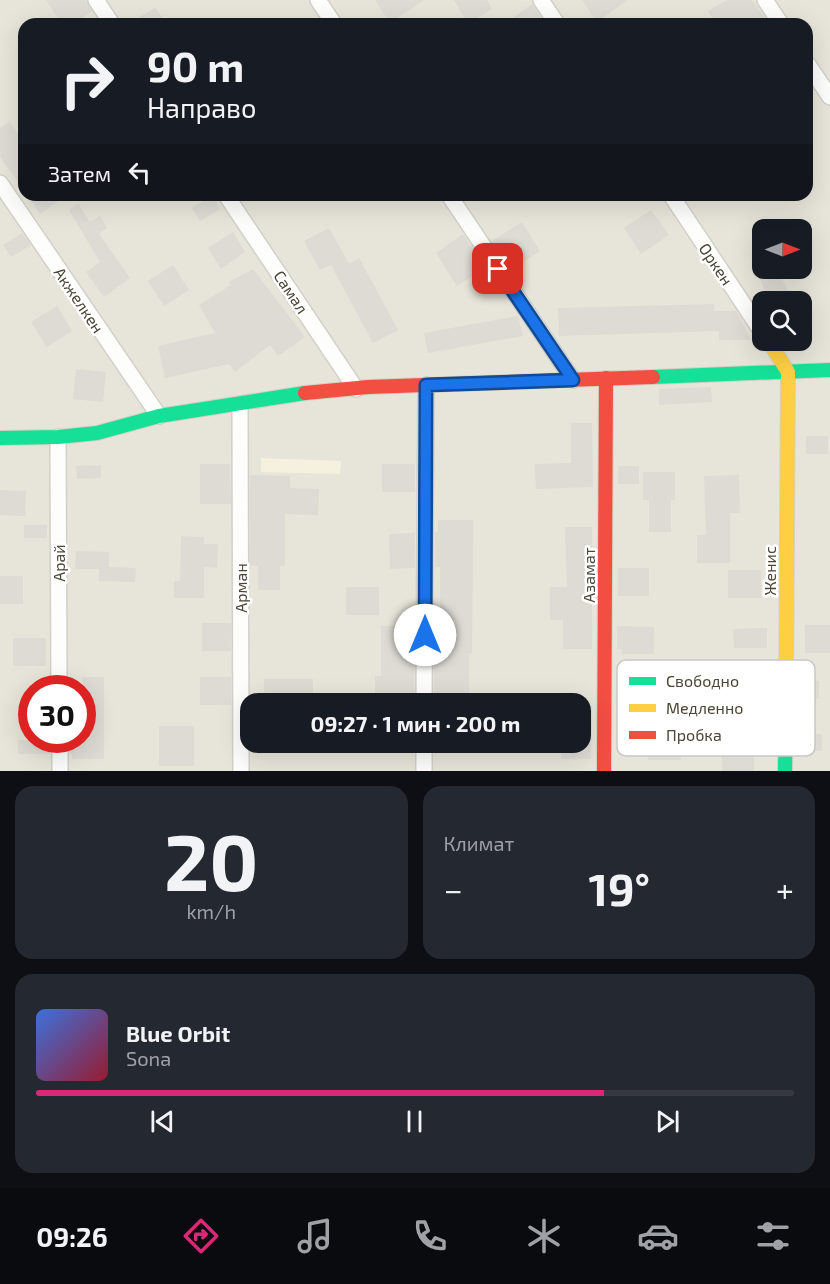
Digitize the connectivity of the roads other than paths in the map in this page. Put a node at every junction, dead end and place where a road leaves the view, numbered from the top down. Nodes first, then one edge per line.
1 (96, 0) edge
2 (318, 0) edge
3 (541, 0) edge
4 (765, 0) edge
5 (108, 18) edge
6 (330, 18) edge
7 (553, 18) edge
8 (777, 18) edge
9 (813, 72) edge
10 (830, 97) edge
11 (0, 183) edge
12 (230, 201) edge
13 (453, 201) edge
14 (675, 201) edge
15 (752, 317) edge
16 (775, 351) edge
17 (830, 370) edge
18 (788, 372) junction
19 (606, 378) junction
20 (573, 380) junction
21 (426, 385) junction
22 (356, 388) junction
23 (240, 405) junction
24 (159, 416) junction
25 (58, 437) junction
26 (0, 438) edge
27 (786, 660) edge
28 (59, 675) edge
29 (424, 693) edge
30 (60, 753) edge
31 (424, 753) edge
32 (785, 756) edge
33 (60, 771) edge
34 (241, 771) edge
35 (424, 771) edge
36 (604, 771) edge
37 (785, 771) edge

1 - 5 street
2 - 6 street
3 - 7 street
4 - 8 street
9 - 10 street
11 - 24 street, Акжелкен
12 - 22 street, Самал
13 - 20 street
14 - 15 street, Оркен
16 - 18 street
17 - 18 street
18 - 19 street
18 - 27 street, Женис
19 - 20 street
19 - 36 street, Азамат
20 - 21 street
21 - 22 street
21 - 29 street
22 - 23 street
23 - 24 street
23 - 34 street, Арман
24 - 25 street
25 - 26 street
25 - 28 street, Арай
30 - 33 street
31 - 35 street
32 - 37 street, Женис

